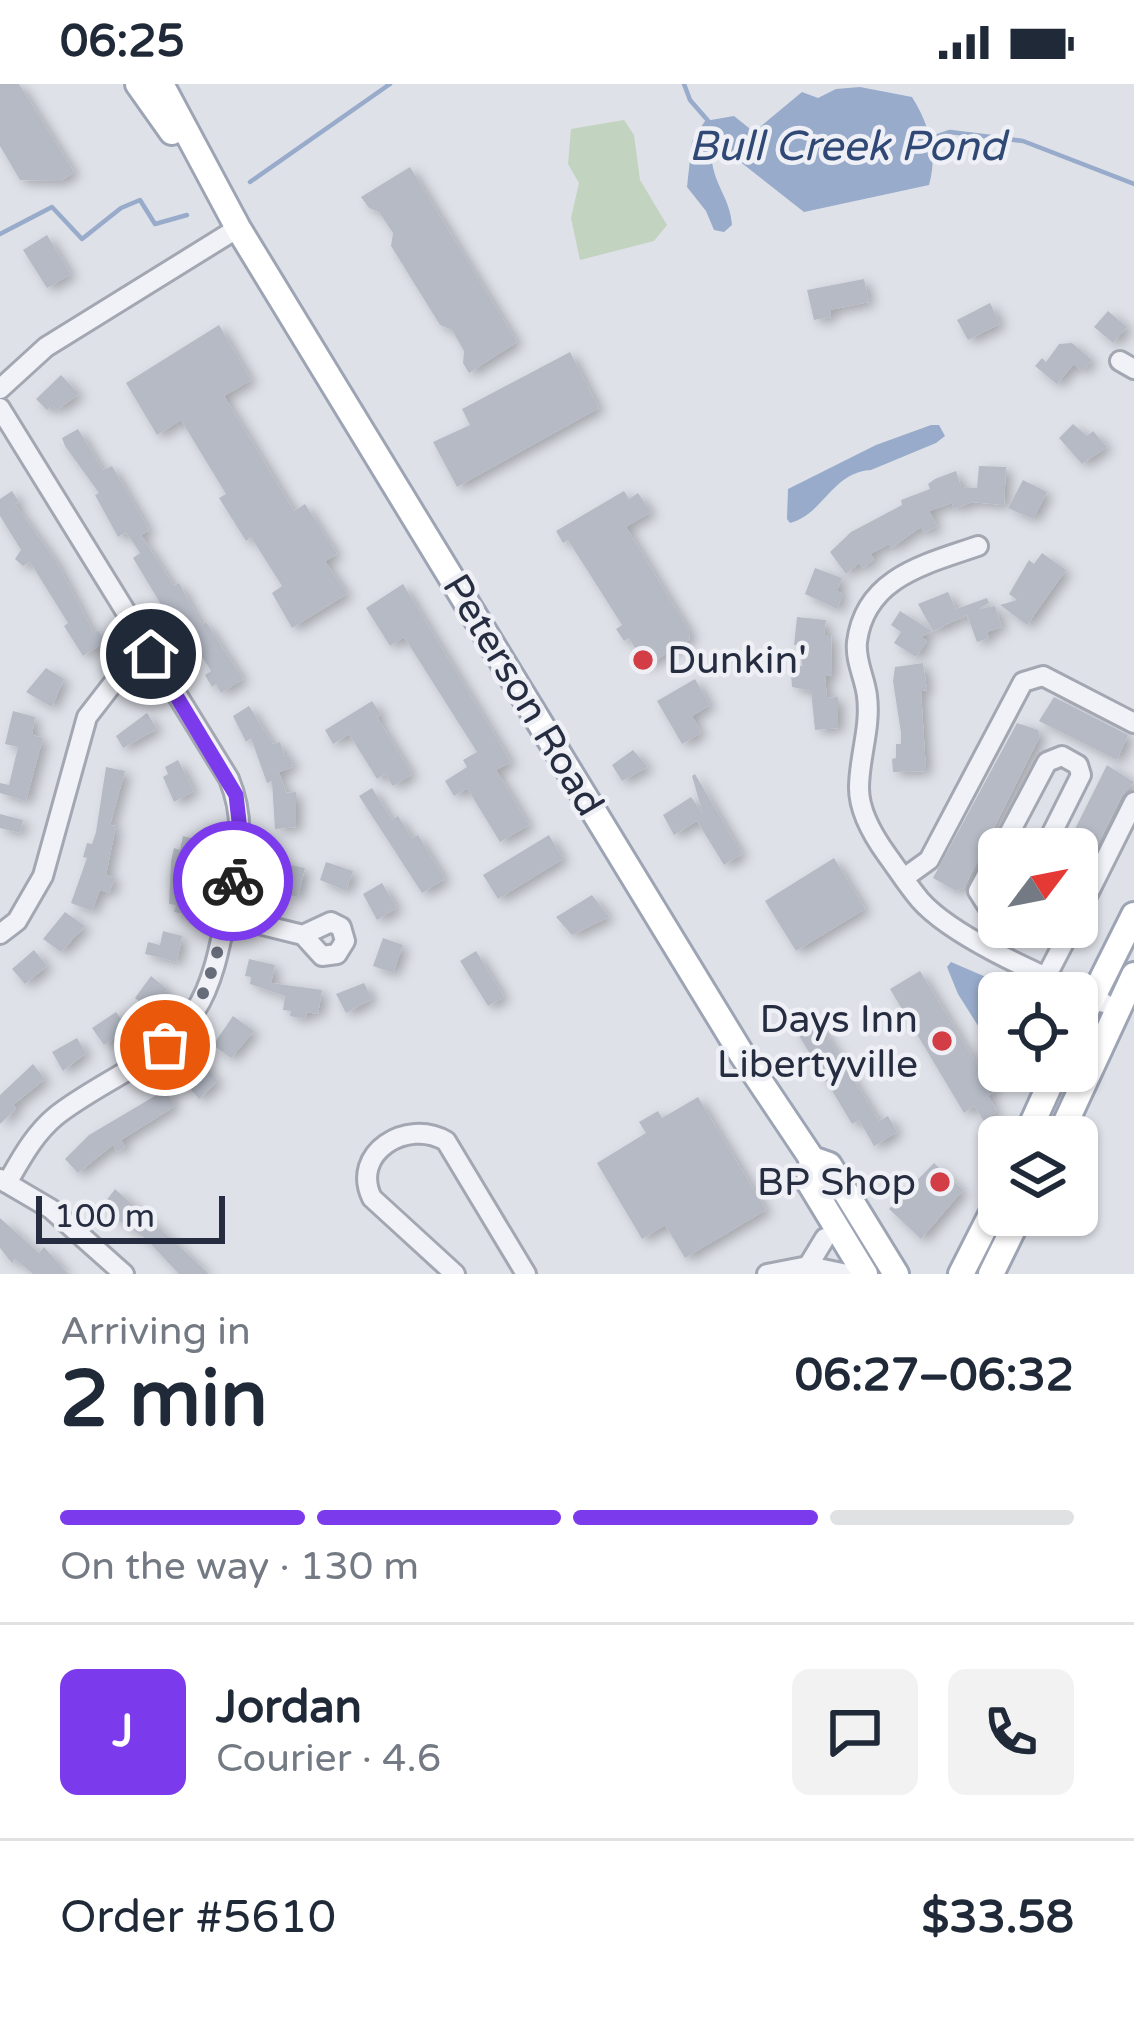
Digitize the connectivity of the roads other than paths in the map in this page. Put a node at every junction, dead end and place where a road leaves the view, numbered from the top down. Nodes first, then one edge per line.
1 (138, 84) edge
2 (161, 84) edge
3 (238, 228) junction
4 (0, 389) edge
5 (0, 408) edge
6 (978, 547) dead end
7 (151, 654) junction
8 (1134, 723) edge
9 (1134, 802) edge
10 (1012, 828) edge
11 (1054, 828) edge
12 (1098, 874) edge
13 (904, 878) junction
14 (1134, 915) edge
15 (226, 916) junction
16 (0, 934) edge
17 (303, 934) dead end
18 (977, 940) joint
19 (1039, 972) edge
20 (1134, 975) edge
21 (1098, 988) edge
22 (1098, 1000) edge
23 (1117, 1009) junction
24 (1069, 1116) edge
25 (812, 1159) junction
26 (3, 1181) edge
27 (825, 1209) junction
28 (980, 1236) edge
29 (1010, 1236) edge
30 (825, 1238) junction
31 (891, 1265) edge
32 (965, 1265) edge
33 (808, 1266) junction
34 (124, 1274) edge
35 (455, 1274) edge
36 (526, 1274) edge
37 (767, 1274) edge
38 (848, 1274) edge
39 (865, 1274) edge
40 (914, 1274) edge
41 (943, 1274) edge
42 (991, 1274) edge

1 - 3 main road, Peterson Road
2 - 3 main road, Peterson Road
3 - 4 street
3 - 25 main road, Peterson Road
5 - 7 street
6 - 13 street
7 - 15 street
7 - 16 street
8 - 13 street
9 - 12 street
10 - 11 street
13 - 18 street
14 - 21 main road
15 - 17 street
15 - 26 street
18 - 19 street
20 - 23 main road
22 - 23 street
23 - 24 main road
25 - 27 main road, Peterson Road
25 - 31 main road, Peterson Road
26 - 34 street
27 - 30 main road
27 - 39 main road, Peterson Road
28 - 32 main road
29 - 42 main road
30 - 33 street
30 - 38 main road
31 - 40 main road
32 - 41 main road
33 - 37 street
33 - 38 street
35 - 36 street

